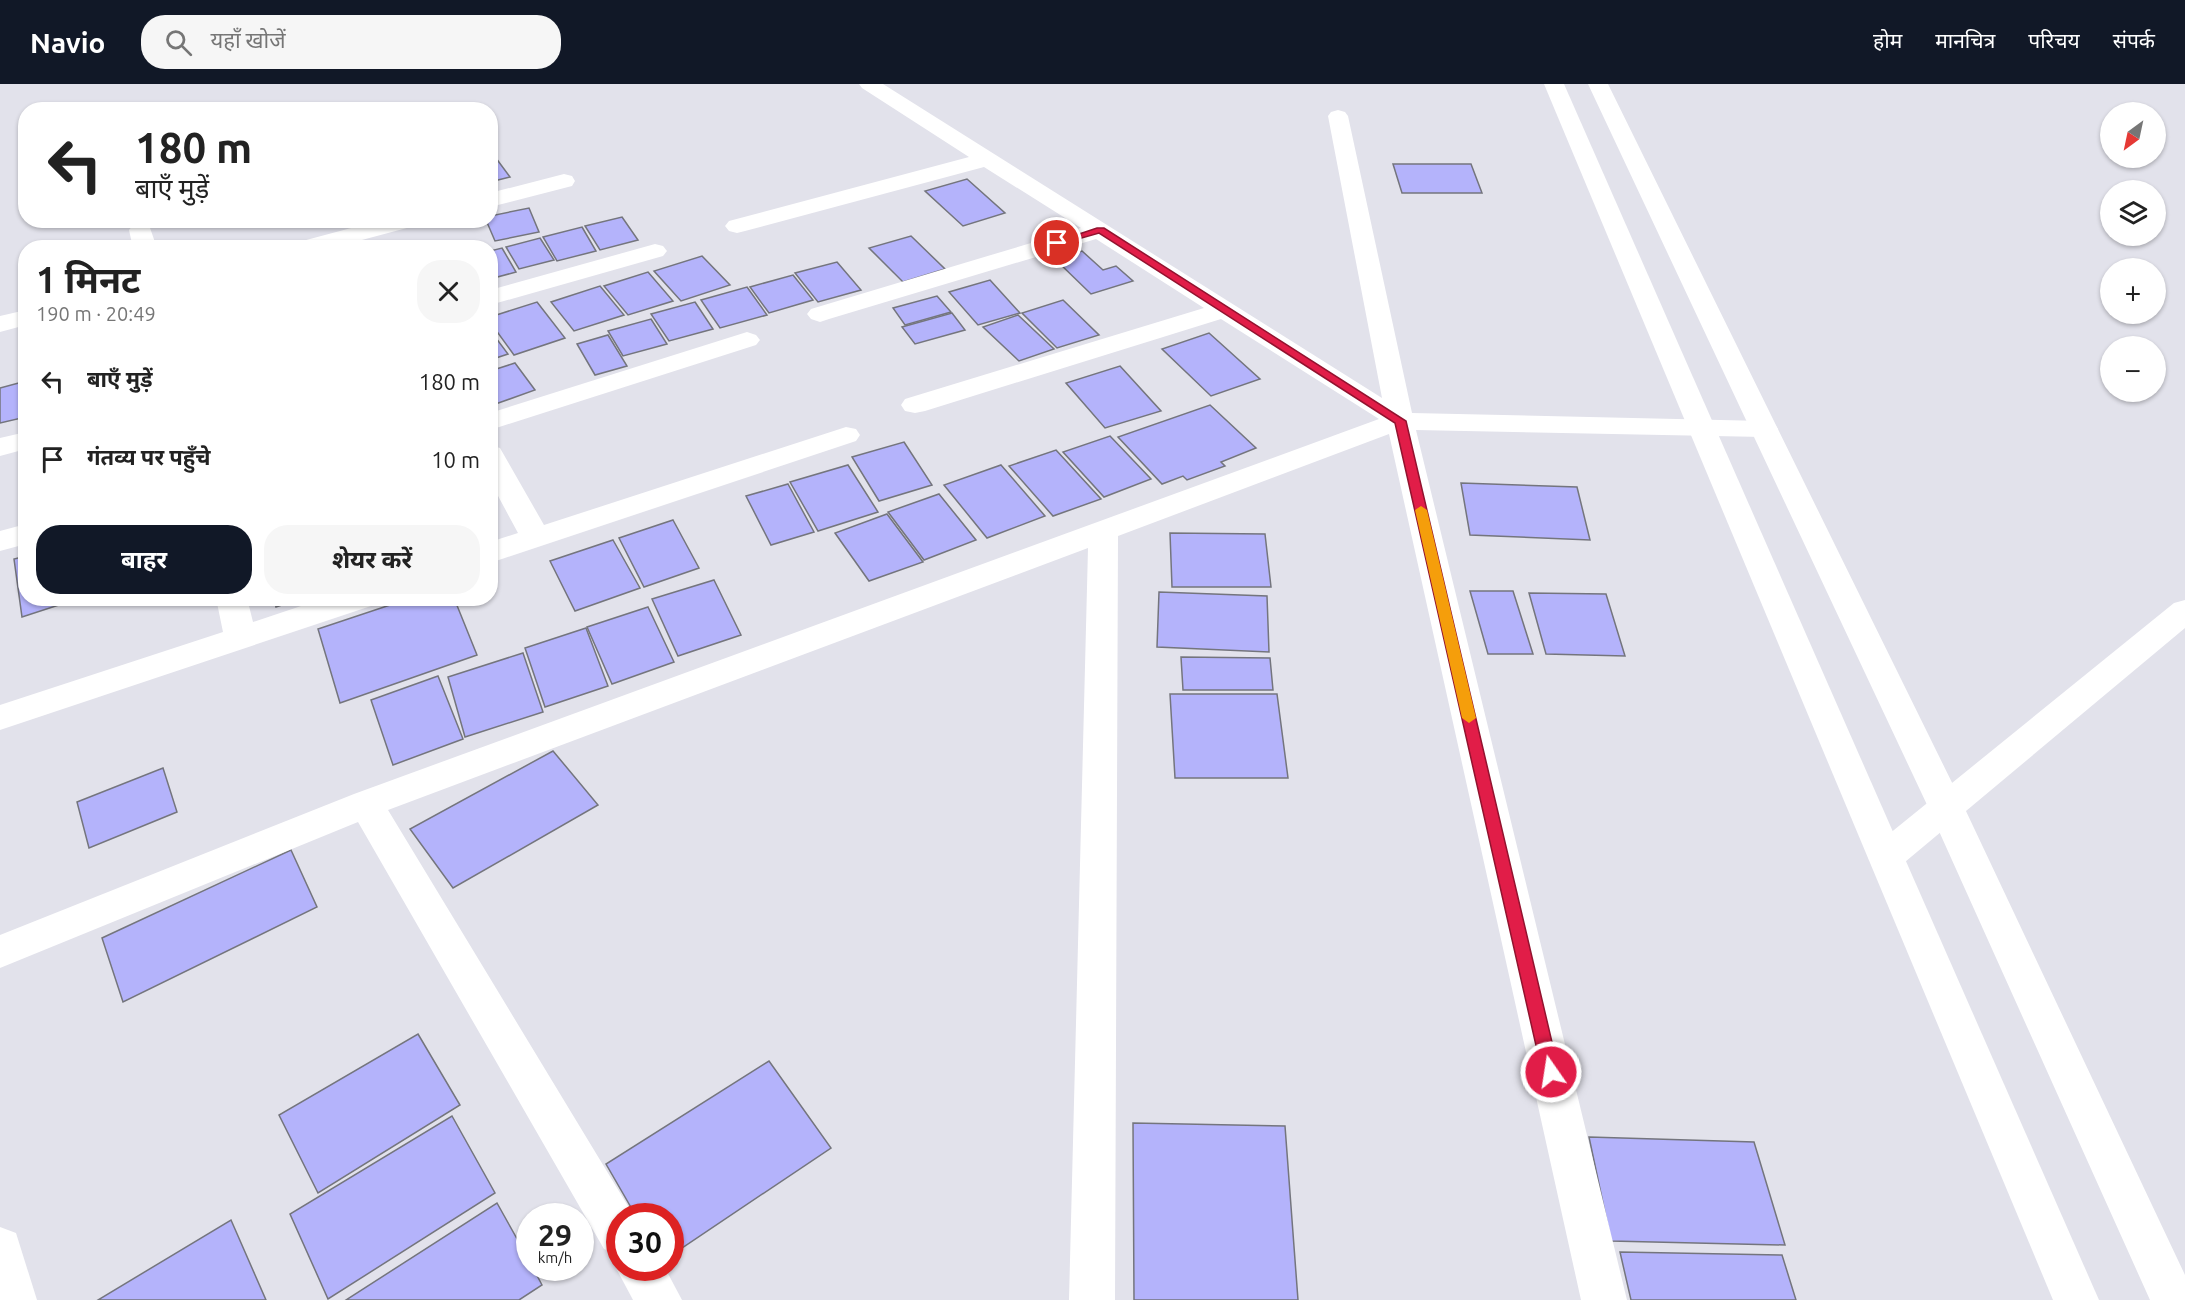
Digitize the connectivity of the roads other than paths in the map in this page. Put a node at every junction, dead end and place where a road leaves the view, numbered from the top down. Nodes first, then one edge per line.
1 (869, 84) edge
2 (1554, 84) edge
3 (1598, 84) edge
4 (1338, 116) dead end
5 (988, 159) junction
6 (564, 181) dead end
7 (498, 198) edge
8 (736, 226) dead end
9 (1101, 230) junction
10 (389, 237) edge
11 (366, 240) edge
12 (655, 251) dead end
13 (498, 296) edge
14 (1226, 309) junction
15 (820, 314) dead end
16 (18, 319) edge
17 (0, 324) edge
18 (747, 340) dead end
19 (915, 405) dead end
20 (498, 419) edge
21 (1400, 421) junction
22 (1702, 427) junction
23 (1764, 429) junction
24 (846, 435) dead end
25 (18, 442) edge
26 (0, 447) edge
27 (498, 469) edge
28 (1103, 530) junction
29 (18, 536) edge
30 (536, 538) junction
31 (0, 541) edge
32 (498, 551) edge
33 (233, 606) edge
34 (337, 606) edge
35 (2185, 612) edge
36 (241, 639) junction
37 (0, 718) edge
38 (366, 804) junction
39 (1947, 809) junction
40 (1886, 857) junction
41 (0, 952) edge
42 (606, 1210) edge
43 (0, 1249) edge
44 (647, 1281) edge
45 (14, 1300) edge
46 (658, 1300) edge
47 (1092, 1300) edge
48 (1604, 1300) edge
49 (2076, 1300) edge
50 (2173, 1300) edge

1 - 5 street
2 - 22 street
3 - 23 street
4 - 21 street
5 - 8 street
5 - 9 street
6 - 7 street
9 - 14 street
9 - 15 street
10 - 11 street
12 - 13 street
14 - 19 street
14 - 21 street
16 - 17 street
18 - 20 street
21 - 22 street
21 - 28 street
21 - 48 street
22 - 23 street
22 - 40 street
23 - 39 street
24 - 30 street
25 - 26 street
27 - 30 street
28 - 38 street
28 - 47 street
29 - 31 street
30 - 32 street
33 - 36 street
34 - 36 street
35 - 39 street
36 - 37 street
38 - 41 street
38 - 42 street
39 - 40 street
39 - 50 street
40 - 49 street
43 - 45 street
44 - 46 street

